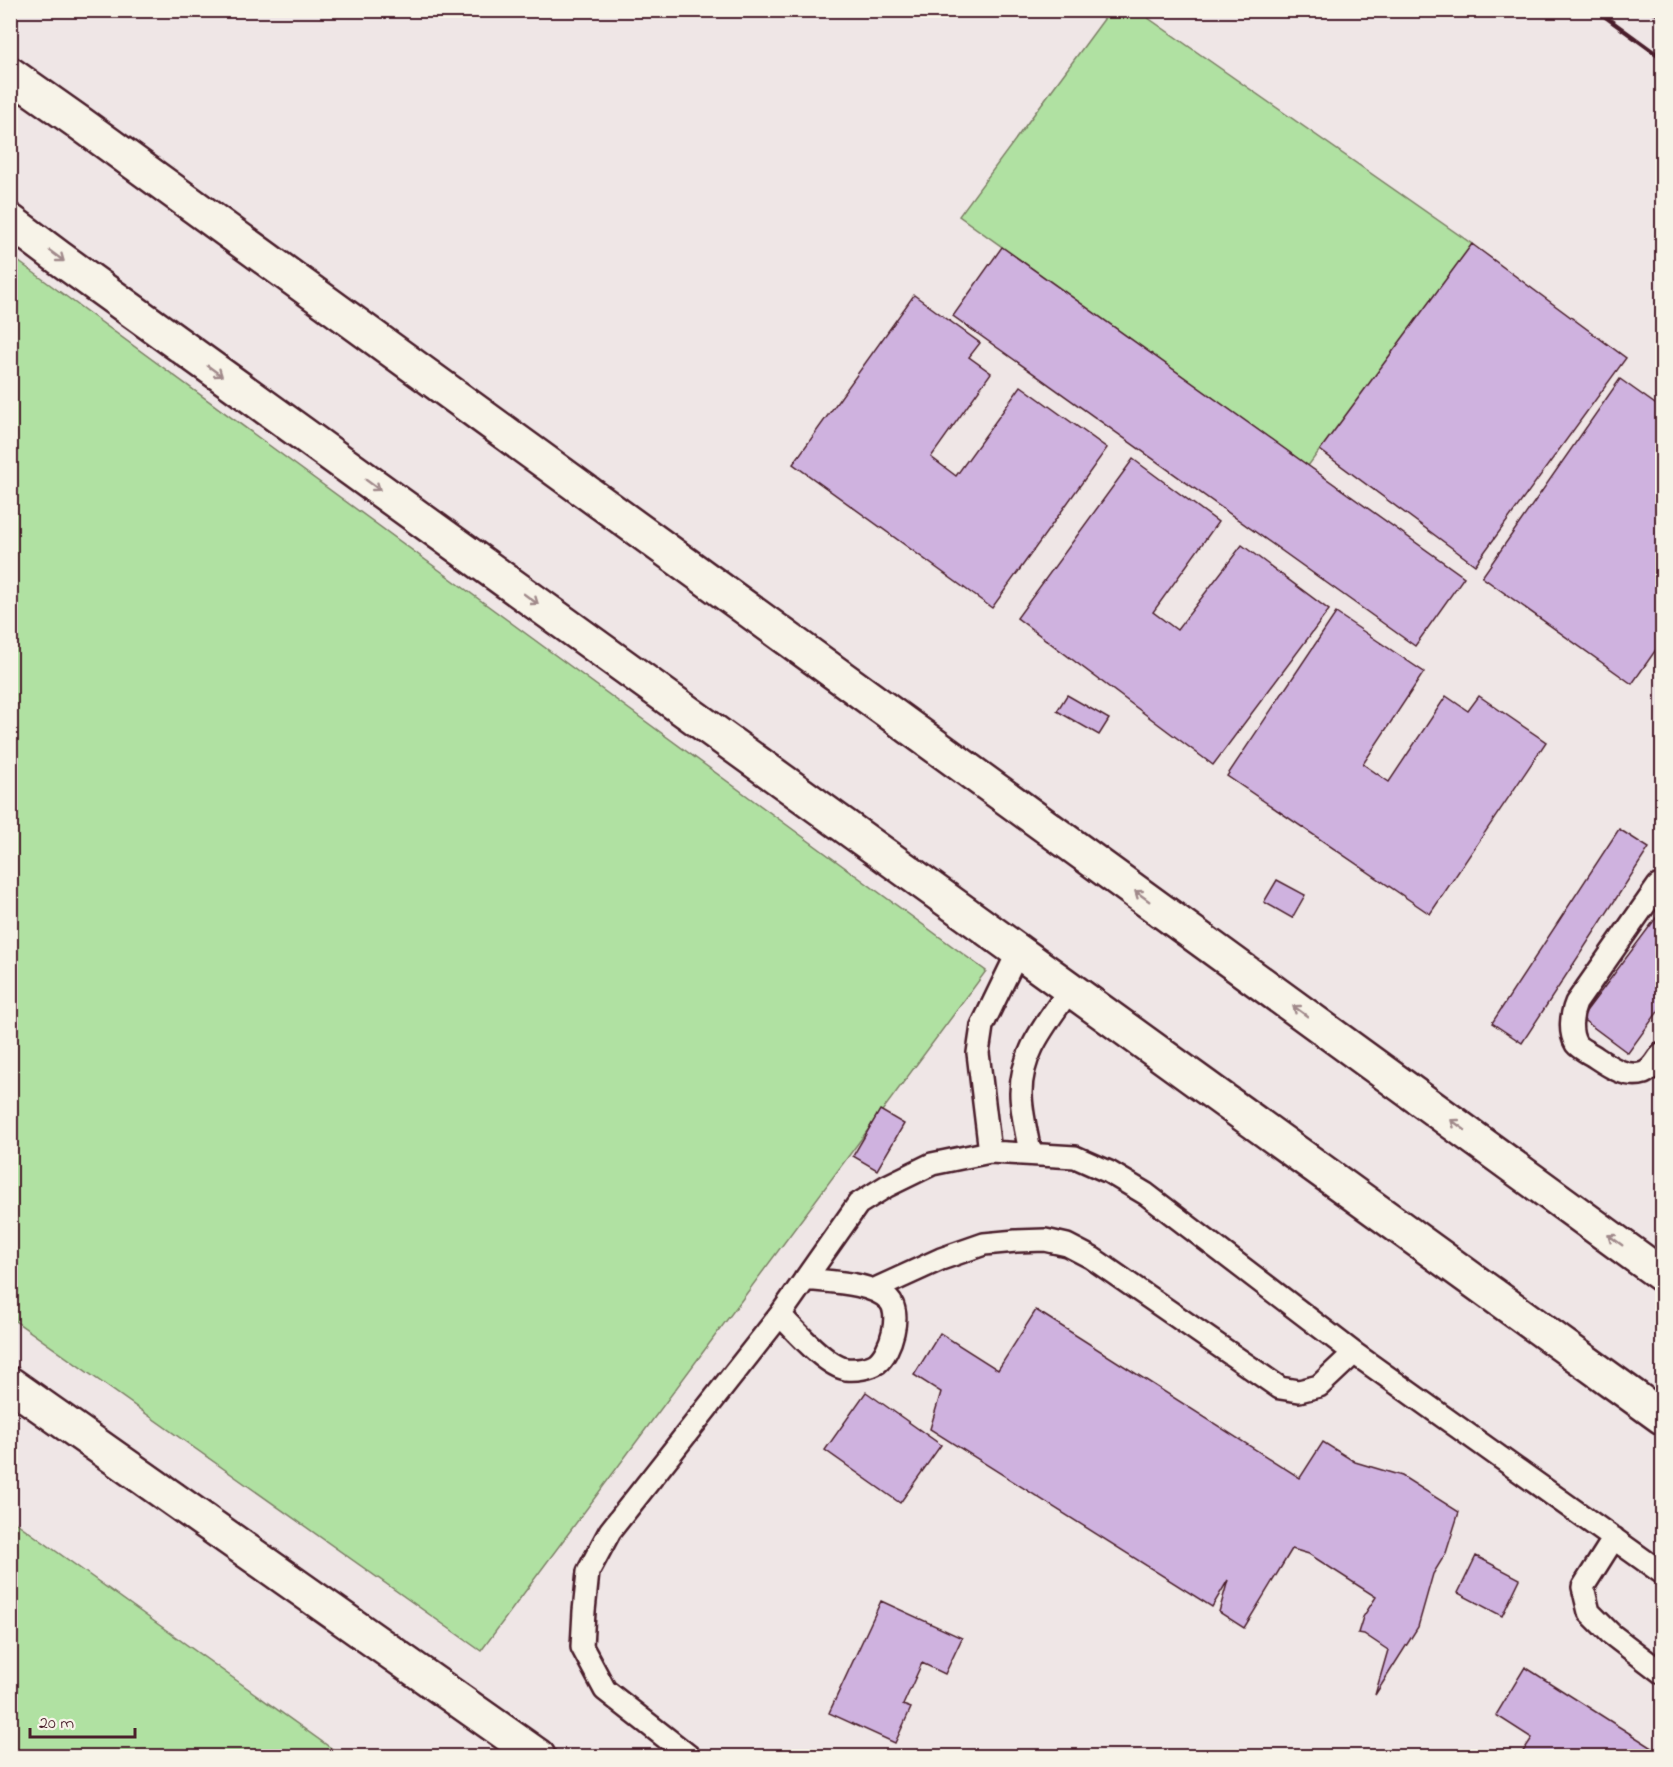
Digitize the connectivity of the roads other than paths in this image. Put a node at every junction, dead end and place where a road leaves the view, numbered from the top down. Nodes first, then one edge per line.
1 (10, 74) edge
2 (10, 221) edge
3 (1662, 884) edge
4 (1018, 952) junction
5 (1070, 989) junction
6 (1662, 1053) edge
7 (990, 1152) junction
8 (1030, 1153) junction
9 (1662, 1275) edge
10 (805, 1279) junction
11 (873, 1290) junction
12 (780, 1315) junction
13 (1354, 1353) junction
14 (10, 1383) edge
15 (1662, 1417) edge
16 (1614, 1538) junction
17 (1662, 1573) edge
18 (1662, 1673) edge
19 (538, 1756) edge
20 (689, 1756) edge

9 -> 1 street
2 -> 4 street
3 - 6 lane
4 - 5 street
4 - 7 lane
5 - 8 lane
5 - 15 street
7 - 8 lane
7 - 10 lane
8 - 13 lane
10 - 11 lane
10 - 12 lane
11 - 12 lane
11 - 13 lane
12 - 20 lane
13 - 16 lane
14 - 19 street
16 - 17 lane
16 - 18 lane

